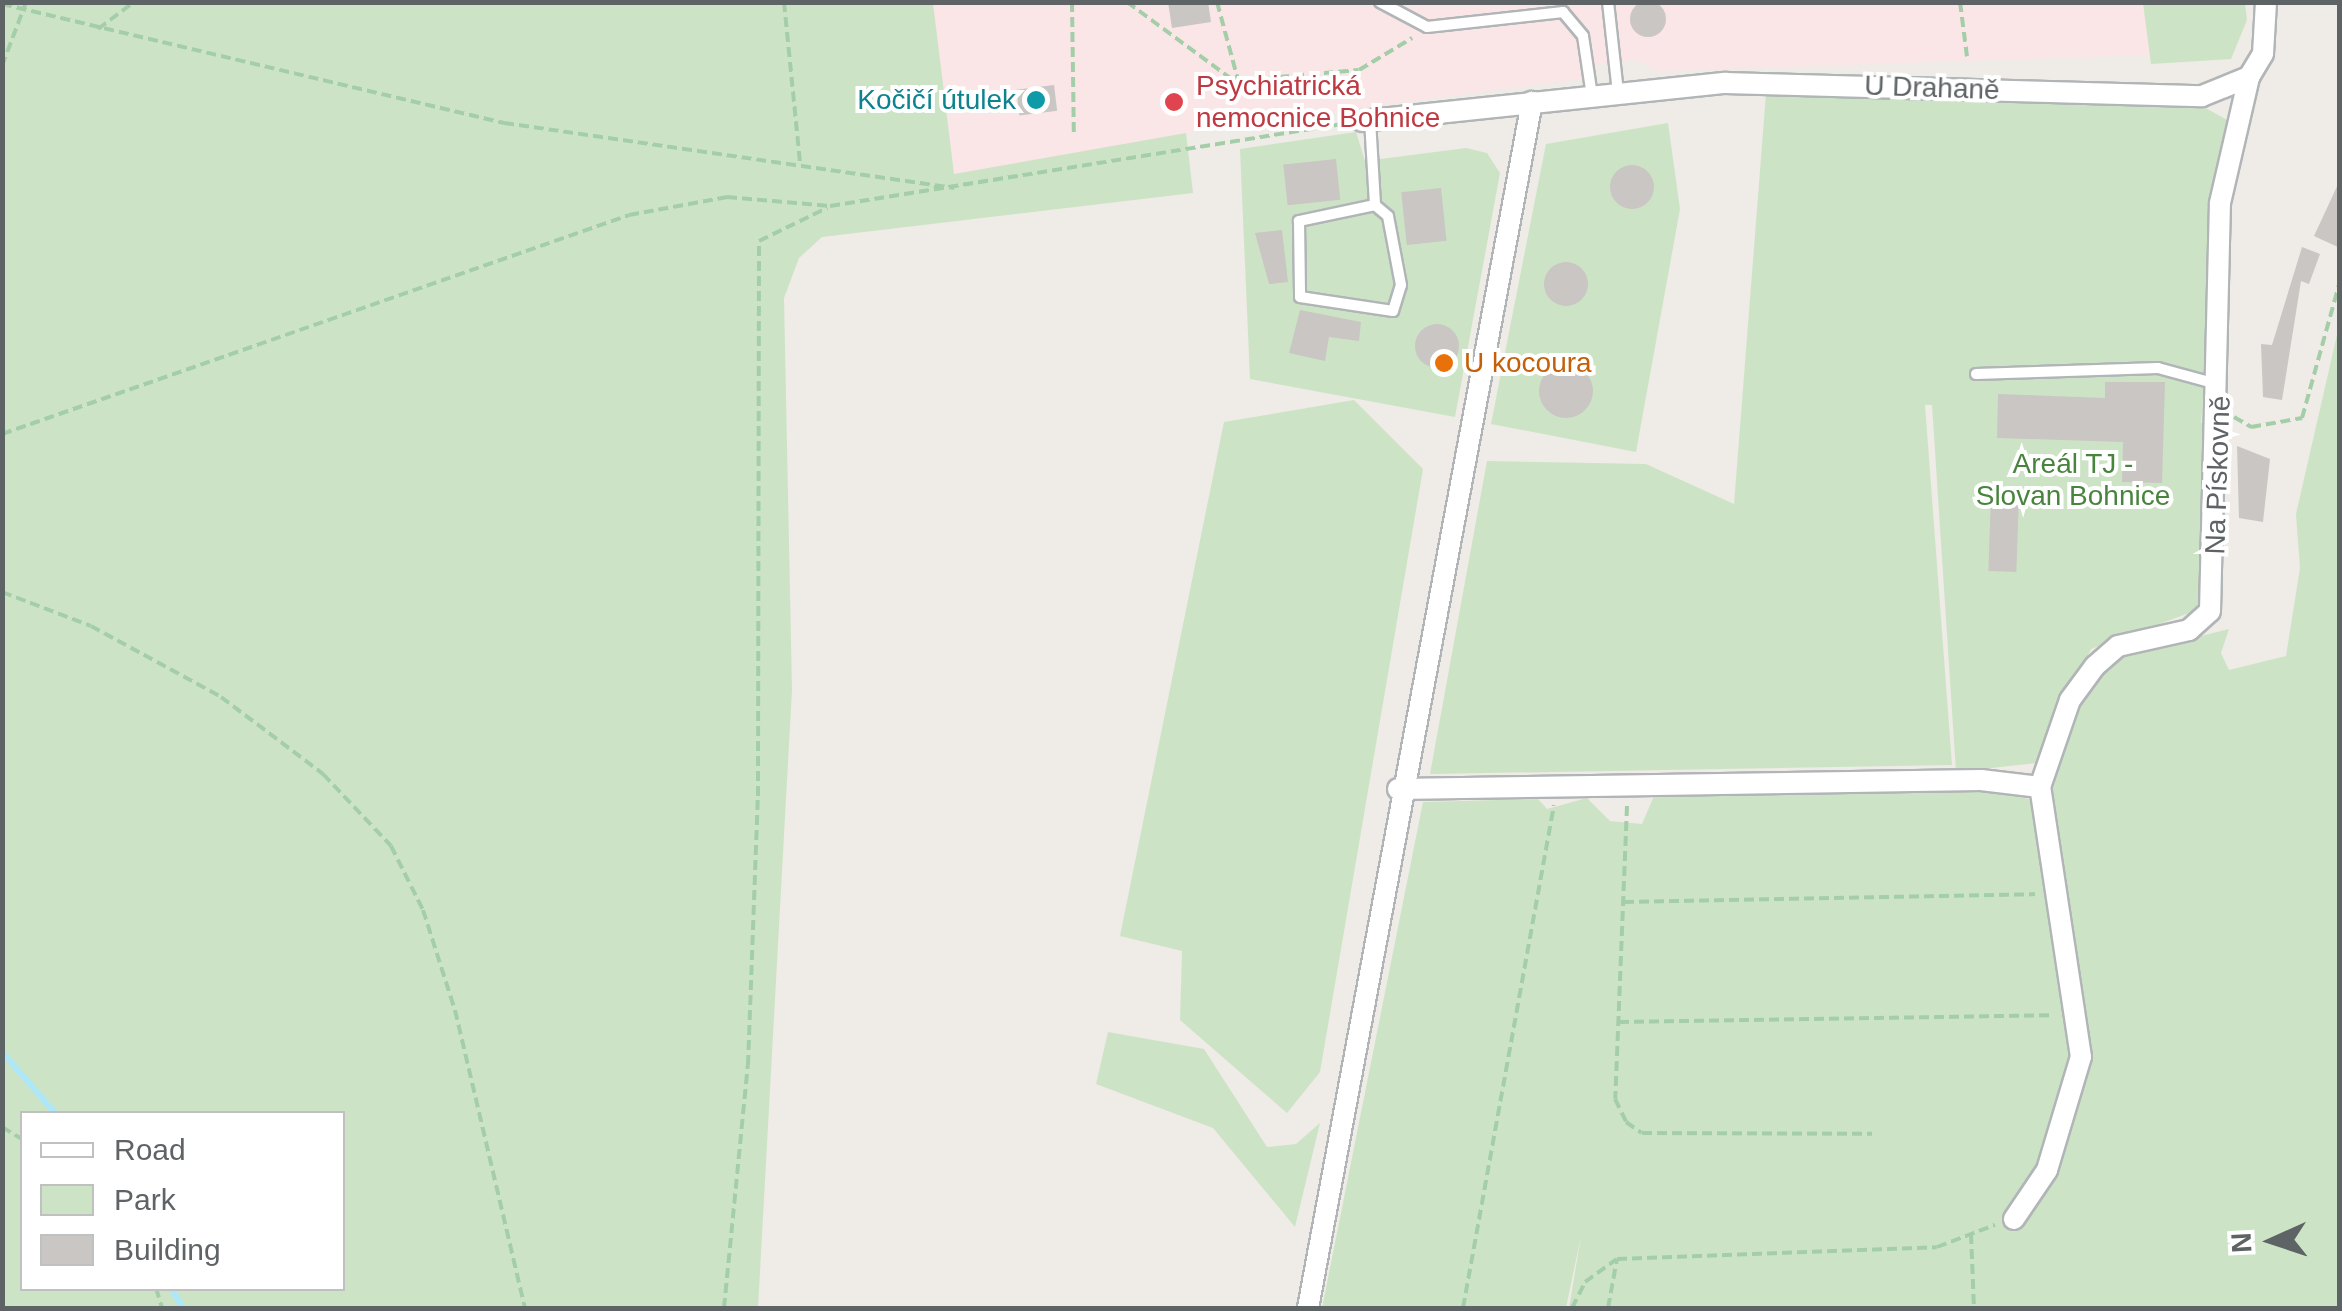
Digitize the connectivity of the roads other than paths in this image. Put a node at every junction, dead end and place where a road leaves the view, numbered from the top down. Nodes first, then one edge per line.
1 (1380, 2) edge
2 (1608, 2) edge
3 (2266, 2) edge
4 (2249, 77) junction
5 (1618, 93) junction
6 (1592, 96) junction
7 (1532, 102) junction
8 (1366, 121) joint
9 (1375, 205) junction
10 (1976, 374) dead end
11 (2221, 398) junction
12 (2040, 787) junction
13 (1398, 789) junction
14 (2014, 1218) road end
15 (1308, 1308) edge

1 - 6 lane
2 - 5 lane
3 - 4 street
4 - 5 street, U Drahaně
4 - 11 street, Na Pískovně
5 - 6 street, U Drahaně
6 - 7 street, U Drahaně
7 - 8 street, U Drahaně
7 - 13 street
8 - 9 lane
9 - 9 lane
10 - 11 lane
11 - 12 street, Na Pískovně
12 - 13 street
12 - 14 street
13 - 15 street

